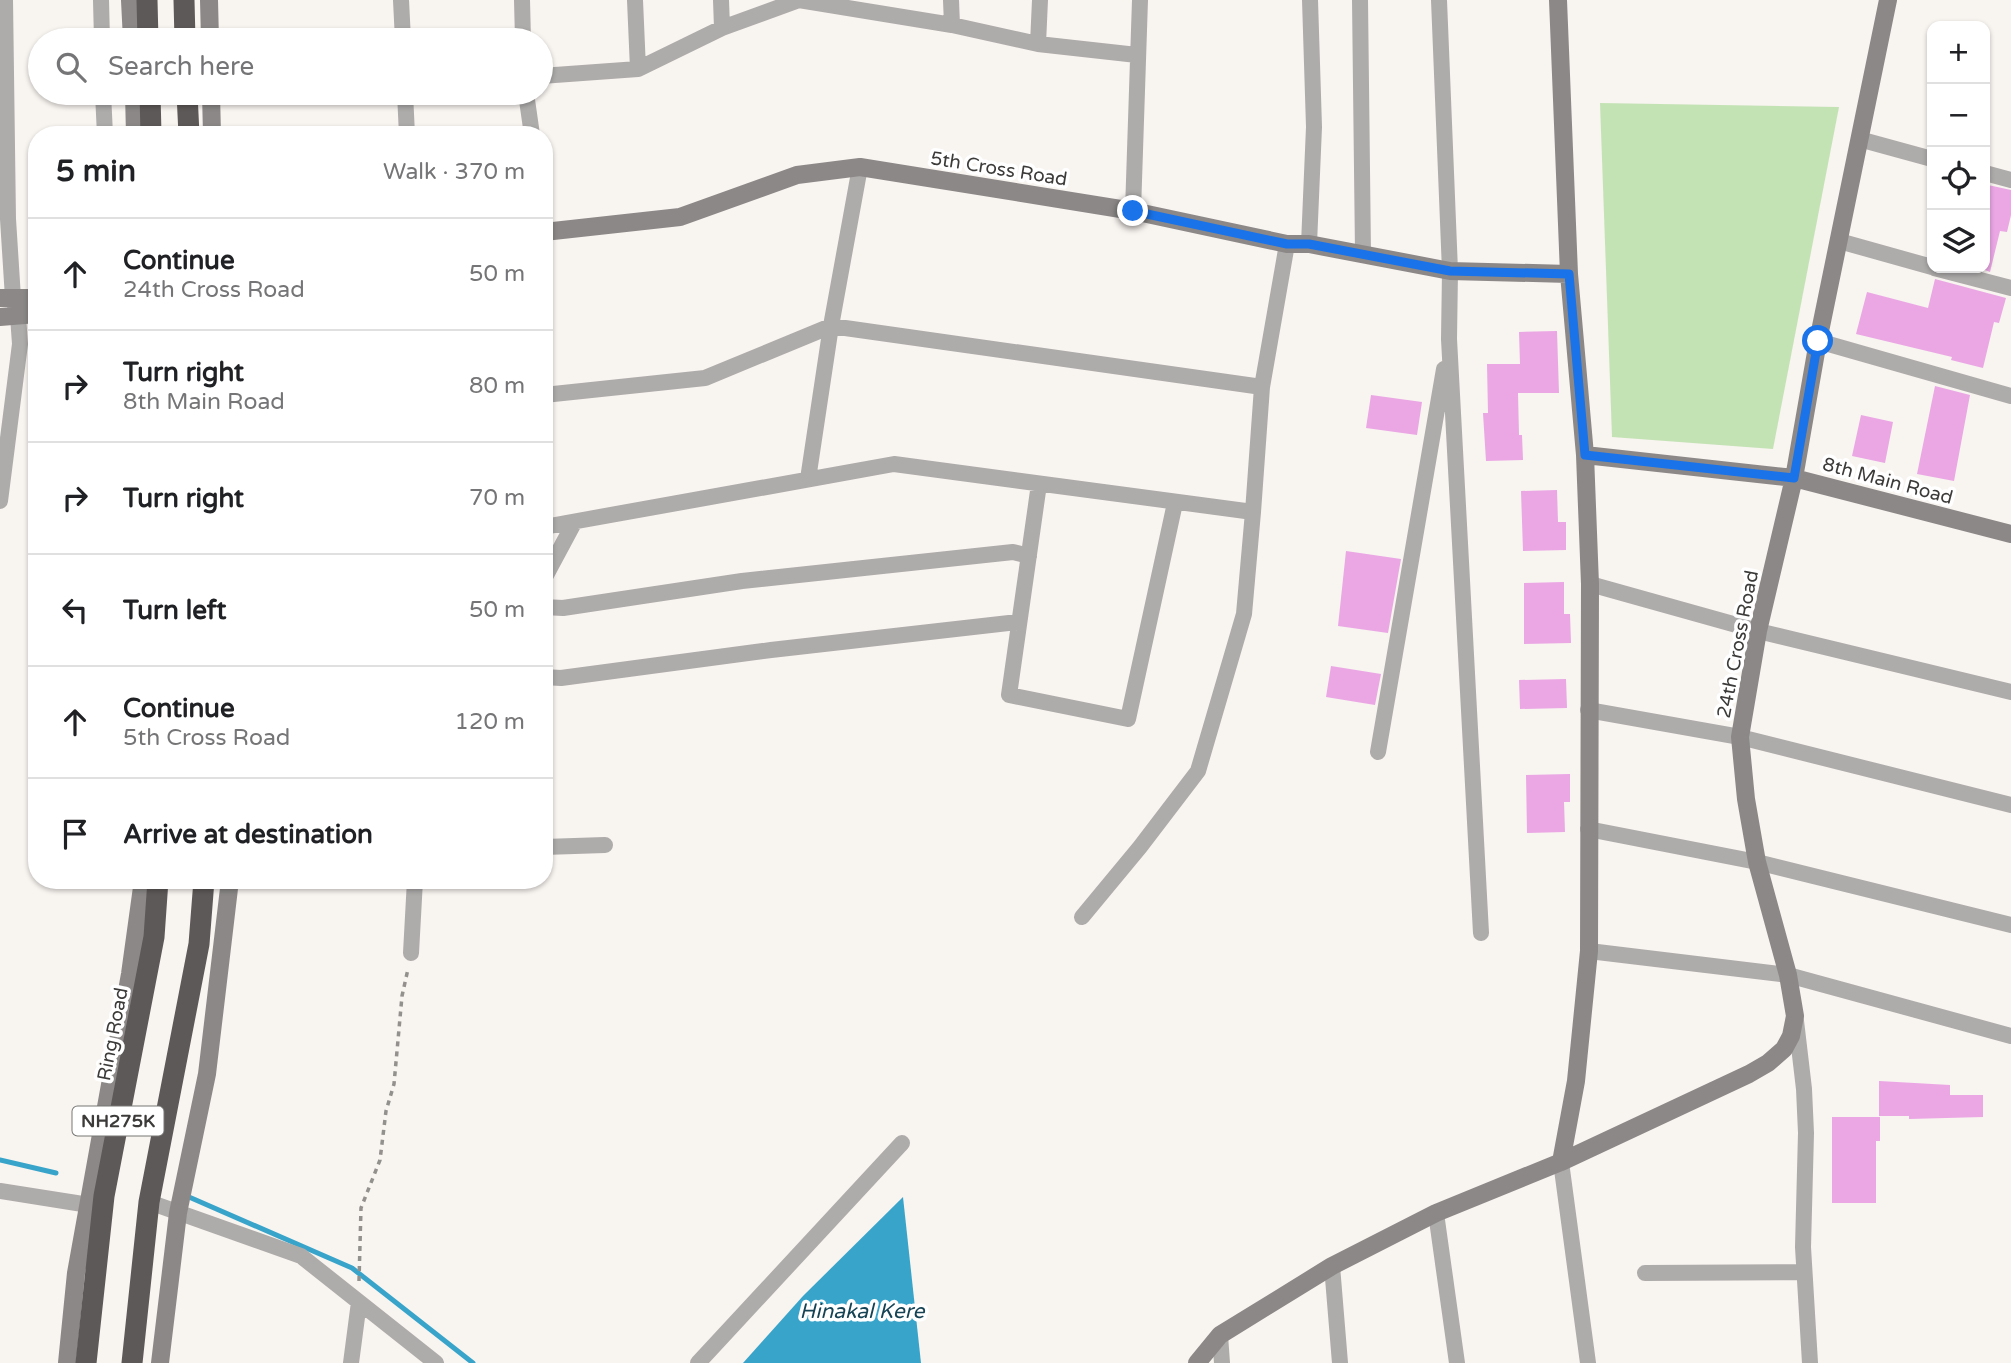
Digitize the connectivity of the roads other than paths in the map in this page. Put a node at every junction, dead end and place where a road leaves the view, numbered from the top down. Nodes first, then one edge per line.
1 (5, 0) edge
2 (101, 0) edge
3 (130, 0) edge
4 (147, 0) edge
5 (184, 0) edge
6 (209, 0) edge
7 (401, 0) edge
8 (522, 0) edge
9 (635, 0) edge
10 (720, 0) edge
11 (799, 0) edge
12 (951, 0) edge
13 (1040, 0) edge
14 (1140, 0) edge
15 (1310, 0) edge
16 (1360, 0) edge
17 (1439, 0) edge
18 (1558, 0) edge
19 (1888, 0) edge
20 (869, 5) edge
21 (951, 25) junction
22 (722, 27) junction
23 (102, 28) edge
24 (131, 28) edge
25 (148, 28) edge
26 (185, 28) edge
27 (210, 28) edge
28 (402, 28) edge
29 (523, 28) edge
30 (1038, 44) junction
31 (1138, 55) junction
32 (638, 69) junction
33 (553, 75) edge
34 (104, 105) edge
35 (134, 105) edge
36 (150, 105) edge
37 (188, 105) edge
38 (211, 105) edge
39 (406, 105) edge
40 (528, 105) edge
41 (105, 126) edge
42 (135, 126) edge
43 (151, 126) edge
44 (189, 126) edge
45 (212, 126) edge
46 (407, 126) edge
47 (531, 126) edge
48 (1859, 139) junction
49 (1927, 158) edge
50 (860, 167) junction
51 (1990, 174) edge
52 (2011, 180) edge
53 (1133, 211) junction
54 (553, 227) edge
55 (1839, 241) junction
56 (1287, 244) junction
57 (1309, 244) junction
58 (1363, 254) junction
59 (1927, 265) edge
60 (1450, 271) junction
61 (1955, 273) edge
62 (1569, 274) junction
63 (2011, 288) edge
64 (7, 298) edge
65 (28, 298) edge
66 (28, 315) edge
67 (9, 316) edge
68 (831, 326) junction
69 (1449, 339) junction
70 (1818, 341) junction
71 (1262, 387) junction
72 (553, 394) edge
73 (2011, 396) edge
74 (1585, 455) junction
75 (1794, 478) junction
76 (808, 479) junction
77 (1039, 484) junction
78 (0, 501) edge
79 (1175, 503) junction
80 (1253, 512) junction
81 (574, 523) junction
82 (553, 526) edge
83 (2011, 534) edge
84 (1029, 556) junction
85 (553, 562) edge
86 (1590, 584) junction
87 (553, 607) edge
88 (1018, 622) junction
89 (1758, 631) junction
90 (553, 677) edge
91 (2011, 692) edge
92 (1588, 710) junction
93 (1740, 737) junction
94 (1378, 752) dead end
95 (2011, 805) edge
96 (1588, 829) junction
97 (604, 845) dead end
98 (553, 848) edge
99 (1757, 862) junction
100 (142, 889) edge
101 (158, 889) edge
102 (203, 889) edge
103 (229, 889) edge
104 (415, 889) edge
105 (1082, 917) dead end
106 (2011, 925) edge
107 (1481, 933) dead end
108 (1589, 951) junction
109 (411, 953) road end
110 (1788, 975) junction
111 (1795, 1016) junction
112 (2011, 1036) edge
113 (107, 1140) junction
114 (902, 1143) dead end
115 (1561, 1161) junction
116 (0, 1191) edge
117 (149, 1202) junction
118 (89, 1205) junction
119 (178, 1213) junction
120 (1436, 1213) junction
121 (1332, 1266) junction
122 (1804, 1272) junction
123 (1645, 1273) dead end
124 (359, 1294) junction
125 (1220, 1335) junction
126 (67, 1363) edge
127 (86, 1363) edge
128 (132, 1363) edge
129 (160, 1363) edge
130 (351, 1363) edge
131 (436, 1363) edge
132 (698, 1363) edge
133 (1197, 1363) edge
134 (1222, 1363) edge
135 (1340, 1363) edge
136 (1457, 1363) edge
137 (1588, 1363) edge
138 (1810, 1363) edge

1 - 64 street
2 - 23 street
3 - 24 street
4 - 25 highway
5 - 26 highway
6 - 27 street
7 - 28 street
8 - 29 street
9 - 32 street
10 - 22 street
11 - 20 street
11 - 22 street
12 - 21 street
13 - 30 street
14 - 31 street
15 - 57 street
16 - 58 street
17 - 60 street
18 - 62 street
19 - 48 street, 24th Cross Road
20 - 21 street
21 - 30 street
22 - 32 street
30 - 31 street
31 - 53 street
32 - 33 street
34 - 41 street
35 - 42 street
36 - 43 highway
37 - 44 highway
38 - 45 street
39 - 46 street
40 - 47 street
48 - 49 street
48 - 55 street, 24th Cross Road
50 - 53 street, 5th Cross Road
50 - 54 street, 5th Cross Road
50 - 68 street
51 - 52 street
53 - 56 street, 5th Cross Road
55 - 59 street
55 - 70 street, 24th Cross Road
56 - 57 street, 5th Cross Road
56 - 71 street
57 - 58 street, 5th Cross Road
58 - 60 street, 5th Cross Road
60 - 62 street, 5th Cross Road
60 - 69 street
61 - 63 street
62 - 74 street
64 - 65 street
64 - 67 street
66 - 67 street
67 - 78 street
68 - 71 street
68 - 72 street
68 - 76 street
69 - 94 street
69 - 107 street
70 - 73 street
70 - 75 street, 24th Cross Road
71 - 80 street
74 - 75 street, 8th Main Road
74 - 86 street
75 - 83 street, 8th Main Road
75 - 89 street, 24th Cross Road
76 - 77 street
76 - 81 street
77 - 79 street
77 - 84 street
79 - 80 street
79 - 88 street
80 - 105 street
81 - 82 street
81 - 85 street
84 - 87 street
84 - 88 street
86 - 89 street
86 - 92 street
88 - 90 street
89 - 91 street
89 - 93 street, 24th Cross Road
92 - 93 street
92 - 96 street
93 - 95 street
93 - 99 street, 24th Cross Road
96 - 99 street
96 - 108 street
97 - 98 street
99 - 106 street
99 - 110 street, 24th Cross Road
100 - 113 street
101 - 113 highway, Ring Road / NH275K
102 - 117 highway, NH275K
103 - 119 street
104 - 109 street
108 - 110 street
108 - 115 street
110 - 111 street, 24th Cross Road
110 - 112 street
111 - 115 street, 24th Cross Road
111 - 122 street
113 - 118 street
113 - 127 highway, Ring Road / NH275K
114 - 132 street
115 - 120 street, 24th Cross Road
115 - 137 street
116 - 118 street
117 - 119 street
117 - 128 highway, NH275K
118 - 126 street
119 - 124 street
119 - 129 street
120 - 121 street, 24th Cross Road
120 - 136 street
121 - 125 street, 24th Cross Road
121 - 135 street
122 - 123 street
122 - 138 street
124 - 130 street
124 - 131 street
125 - 133 street, 24th Cross Road
125 - 134 street

